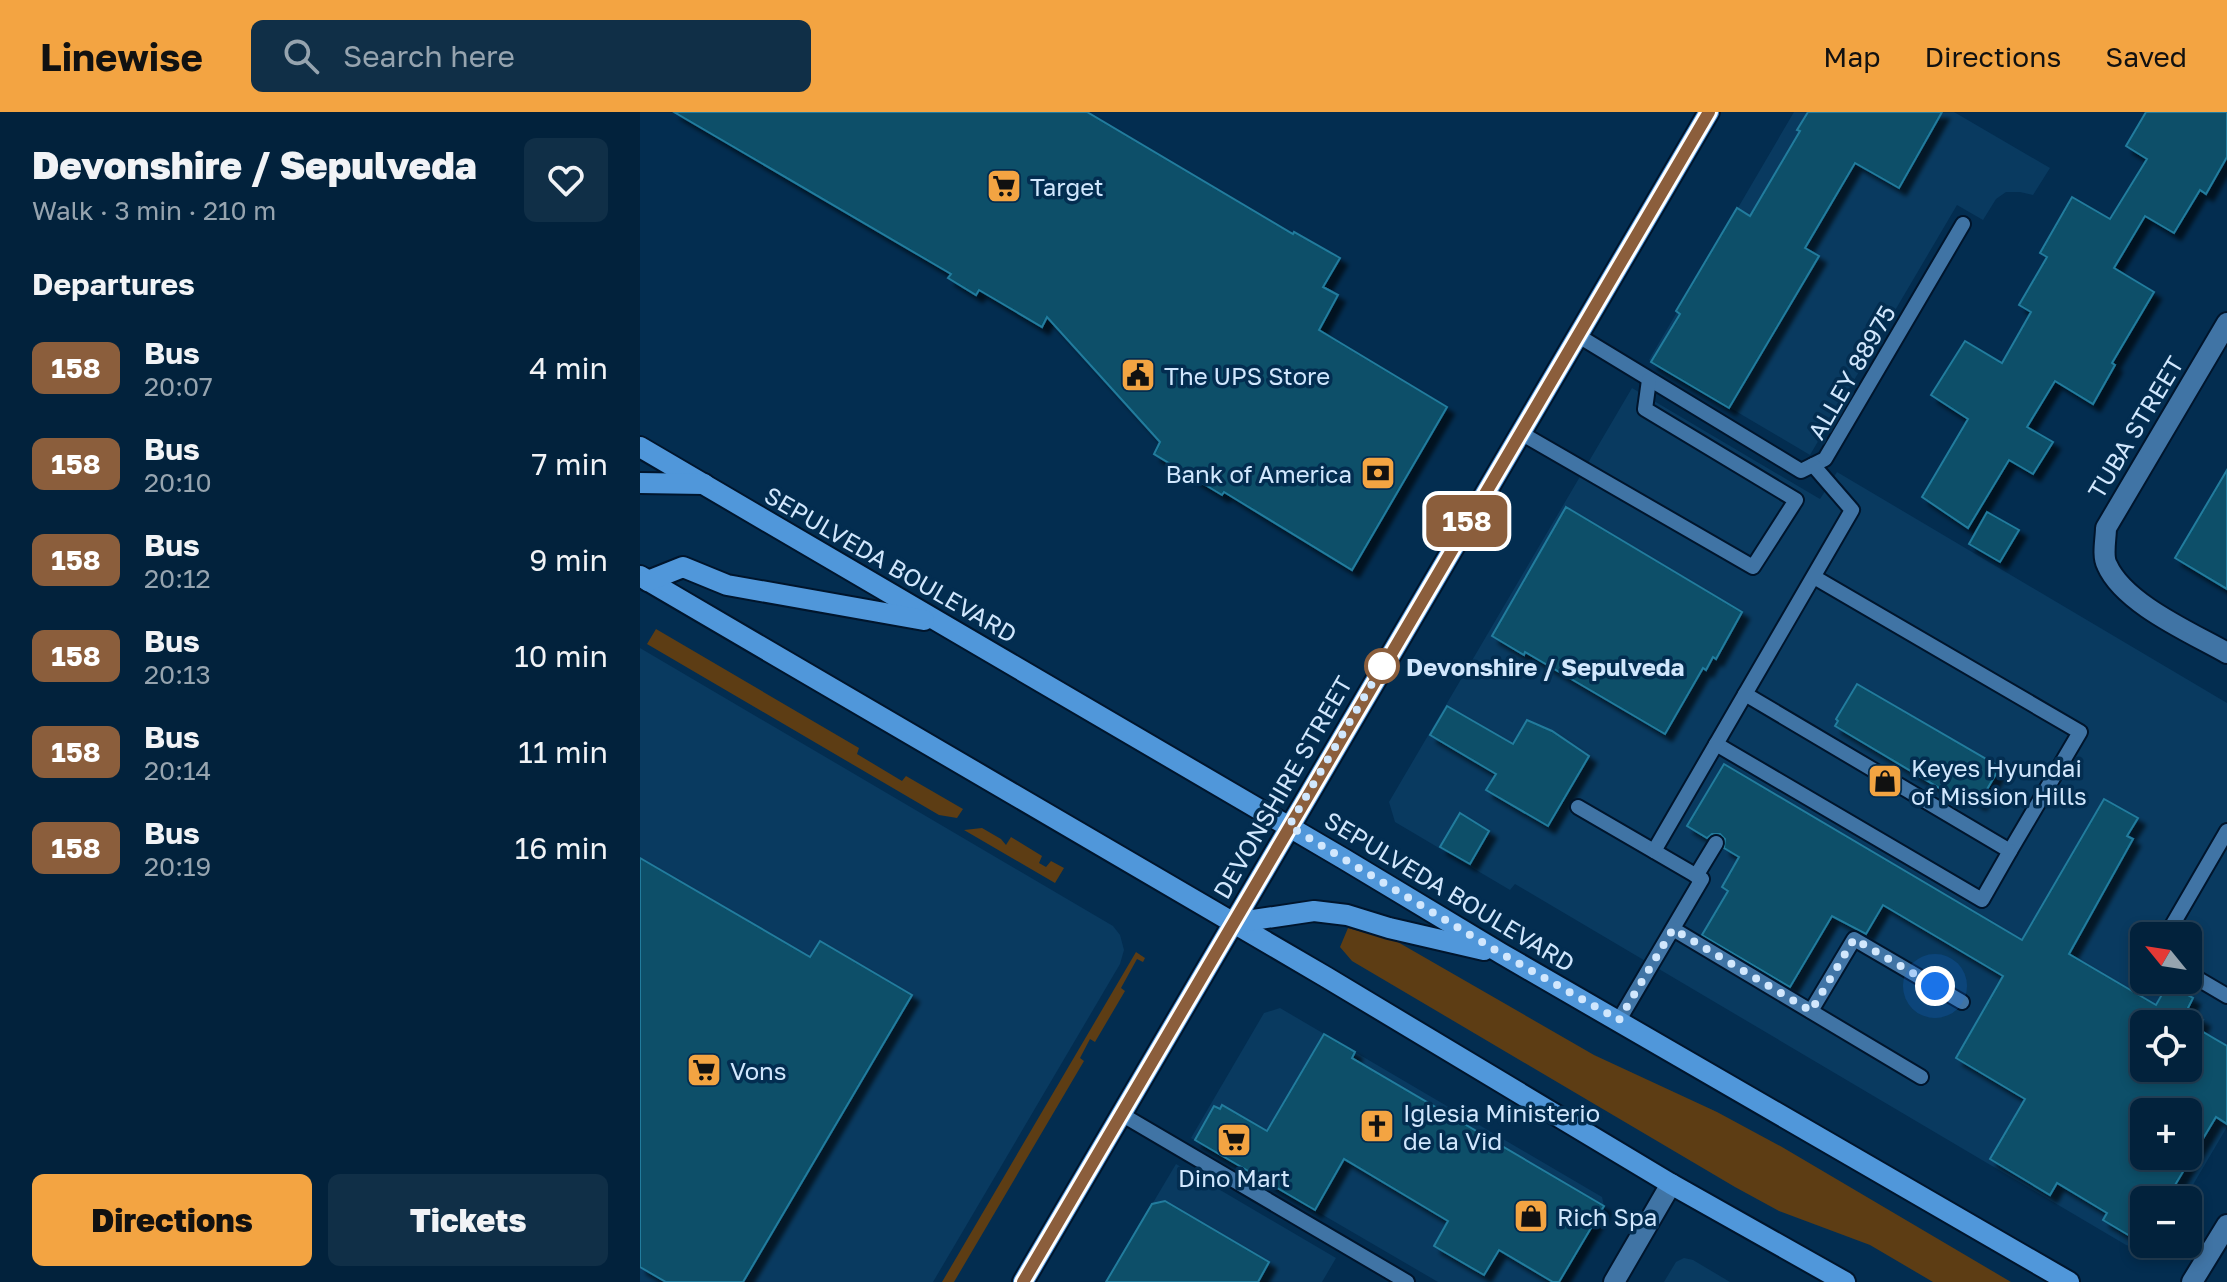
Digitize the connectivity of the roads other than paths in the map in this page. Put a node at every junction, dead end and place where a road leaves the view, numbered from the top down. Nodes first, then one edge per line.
1 (1709, 112) edge
2 (1963, 224) dead end
3 (2227, 323) edge
4 (1577, 335) junction
5 (1649, 380) junction
6 (1519, 432) junction
7 (640, 447) edge
8 (1813, 465) junction
9 (640, 483) edge
10 (704, 484) junction
11 (1814, 577) junction
12 (644, 578) edge
13 (940, 623) junction
14 (2227, 653) edge
15 (1745, 694) junction
16 (1716, 744) junction
17 (1578, 807) dead end
18 (1289, 826) junction
19 (2227, 831) edge
20 (1716, 843) dead end
21 (1654, 851) junction
22 (2010, 851) junction
23 (1696, 876) junction
24 (2174, 922) edge
25 (1233, 923) junction
26 (1673, 929) junction
27 (1502, 954) junction
28 (2202, 981) edge
29 (2227, 996) edge
30 (1962, 1002) dead end
31 (1811, 1011) junction
32 (1619, 1020) junction
33 (1921, 1077) dead end
34 (1121, 1114) junction
35 (1671, 1184) junction
36 (2227, 1225) edge
37 (1023, 1282) edge
38 (1407, 1282) edge
39 (1614, 1282) edge
40 (1845, 1282) edge
41 (2069, 1282) edge
42 (2192, 1282) edge

1 - 4 main road, DEVONSHIRE STREET
2 - 8 lane, ALLEY 88975
3 - 14 street, TUBA STREET
4 - 5 lane, ALLEY 88975
4 - 6 main road, DEVONSHIRE STREET
5 - 6 lane
5 - 8 lane, ALLEY 88975
6 - 18 main road, DEVONSHIRE STREET
7 - 10 main road, SEPULVEDA BOULEVARD
8 - 11 lane
9 - 10 main road
10 - 13 main road, SEPULVEDA BOULEVARD
11 - 15 lane
11 - 22 lane
12 - 13 main road
12 - 25 main road
13 - 18 main road, SEPULVEDA BOULEVARD
15 - 16 lane
15 - 22 lane
16 - 21 lane
16 - 22 lane
17 - 21 lane
18 - 25 main road, DEVONSHIRE STREET
18 - 27 main road, SEPULVEDA BOULEVARD
19 - 24 lane
20 - 23 lane
21 - 23 lane
23 - 26 lane
25 - 27 main road
25 - 34 main road, DEVONSHIRE STREET
25 - 35 main road
26 - 31 lane
26 - 32 lane
27 - 32 main road, SEPULVEDA BOULEVARD
28 - 29 lane
30 - 31 lane
31 - 33 lane
32 - 41 main road, SEPULVEDA BOULEVARD
34 - 37 main road, DEVONSHIRE STREET
34 - 38 lane
35 - 39 street
35 - 40 main road
36 - 42 street

